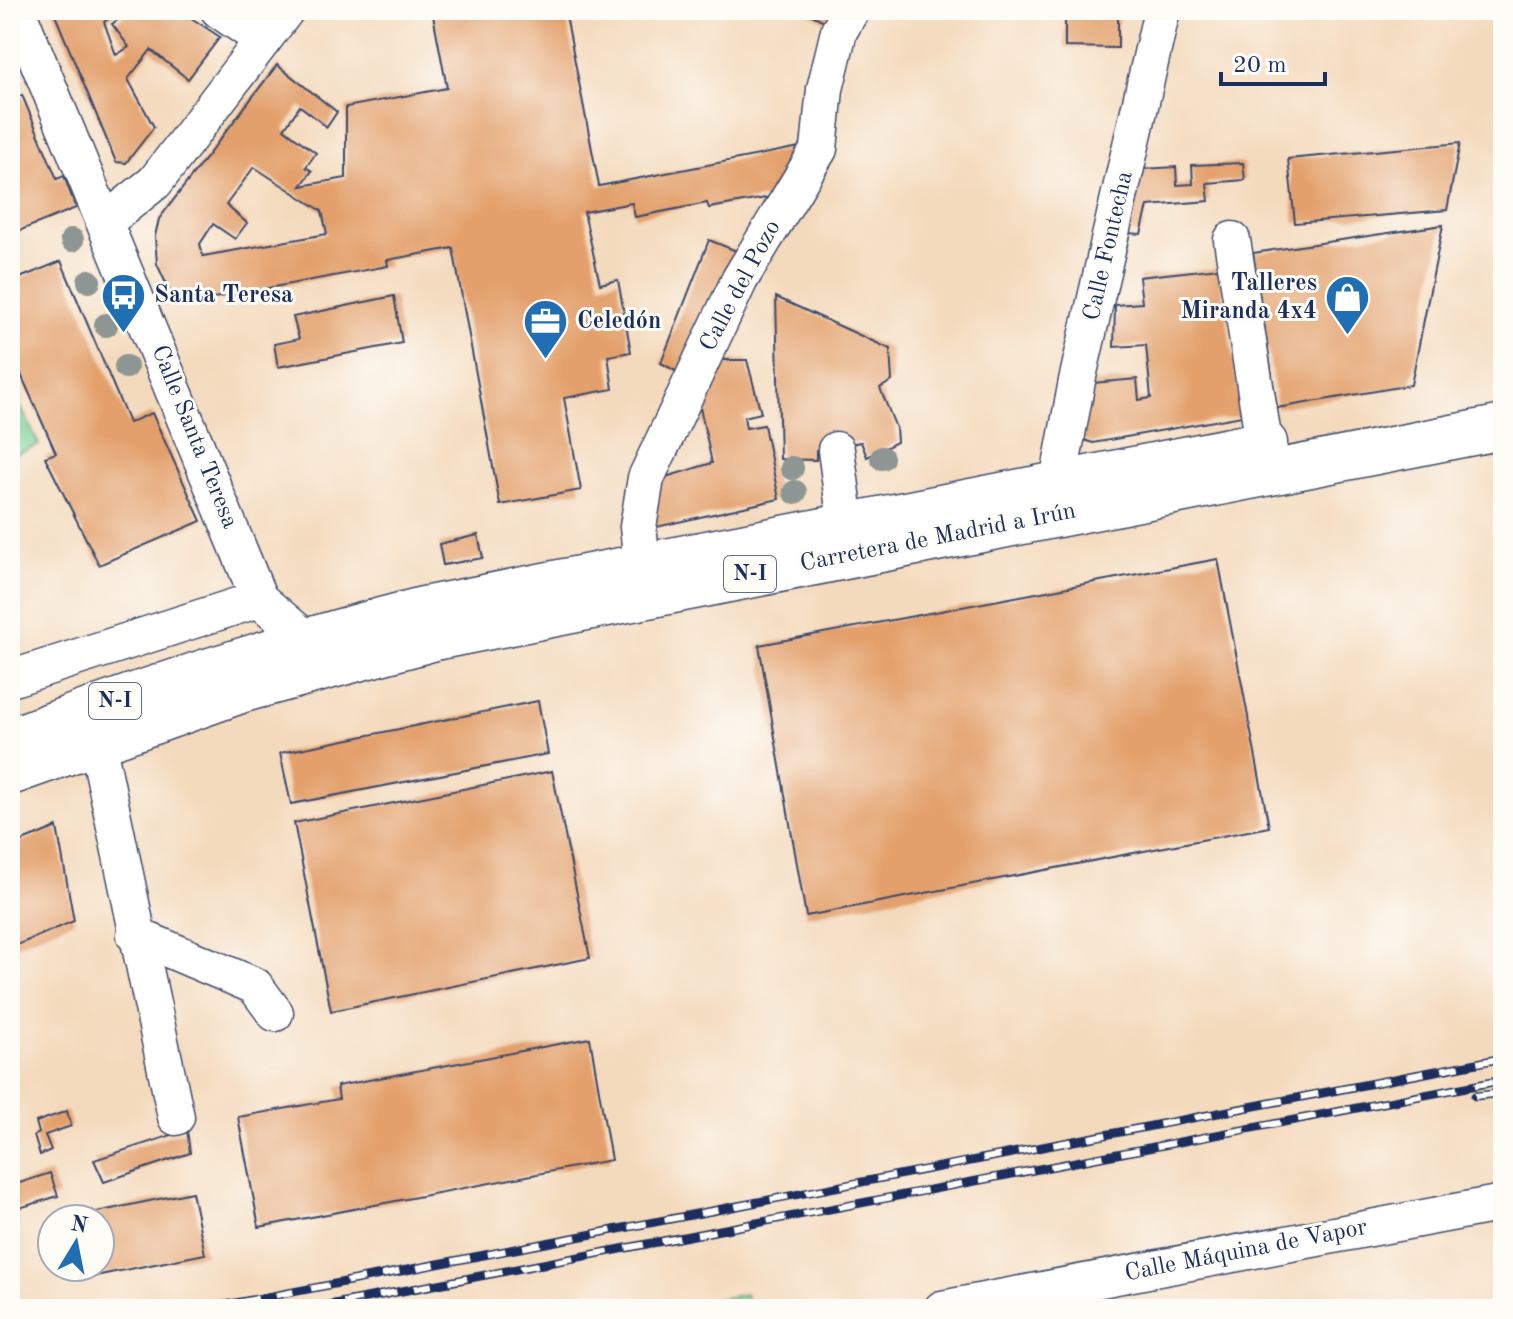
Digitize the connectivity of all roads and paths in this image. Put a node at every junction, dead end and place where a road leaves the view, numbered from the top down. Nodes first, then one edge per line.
1 (17, 10) edge
2 (219, 10) edge
3 (286, 10) edge
4 (851, 10) edge
5 (1162, 10) edge
6 (263, 40) junction
7 (105, 222) junction
8 (1232, 240) dead end
9 (1503, 398) edge
10 (1503, 427) edge
11 (1264, 443) junction
12 (836, 450) dead end
13 (1058, 482) junction
14 (846, 523) junction
15 (642, 563) junction
16 (259, 599) junction
17 (305, 638) junction
18 (221, 664) junction
19 (10, 679) edge
20 (10, 740) edge
21 (97, 741) junction
22 (10, 773) edge
23 (135, 935) junction
24 (275, 1013) dead end
25 (176, 1117) dead end
26 (1503, 1203) edge
27 (942, 1309) edge

1 - 7 street, Calle Santa Teresa
2 - 6 street
3 - 6 street
4 - 15 street, Calle del Pozo
5 - 13 street, Calle Fontecha
6 - 7 street
7 - 16 street, Calle Santa Teresa
8 - 11 street
9 - 11 highway, Carretera de Madrid a Irún / N-I
10 - 21 highway, Carretera de Madrid a Irún / N-I
11 - 13 highway, Carretera de Madrid a Irún / N-I
12 - 14 street
13 - 14 highway, Carretera de Madrid a Irún / N-I
14 - 15 highway, Carretera de Madrid a Irún / N-I
15 - 17 highway, Carretera de Madrid a Irún / N-I
16 - 17 street, Calle Santa Teresa
16 - 18 street
16 - 19 street
17 - 18 highway, Carretera de Madrid a Irún / N-I
18 - 20 highway, Carretera de Madrid a Irún / N-I
21 - 22 highway, Carretera de Madrid a Irún / N-I
21 - 23 street
23 - 24 street
23 - 25 street
26 - 27 street, Calle Máquina de Vapor

